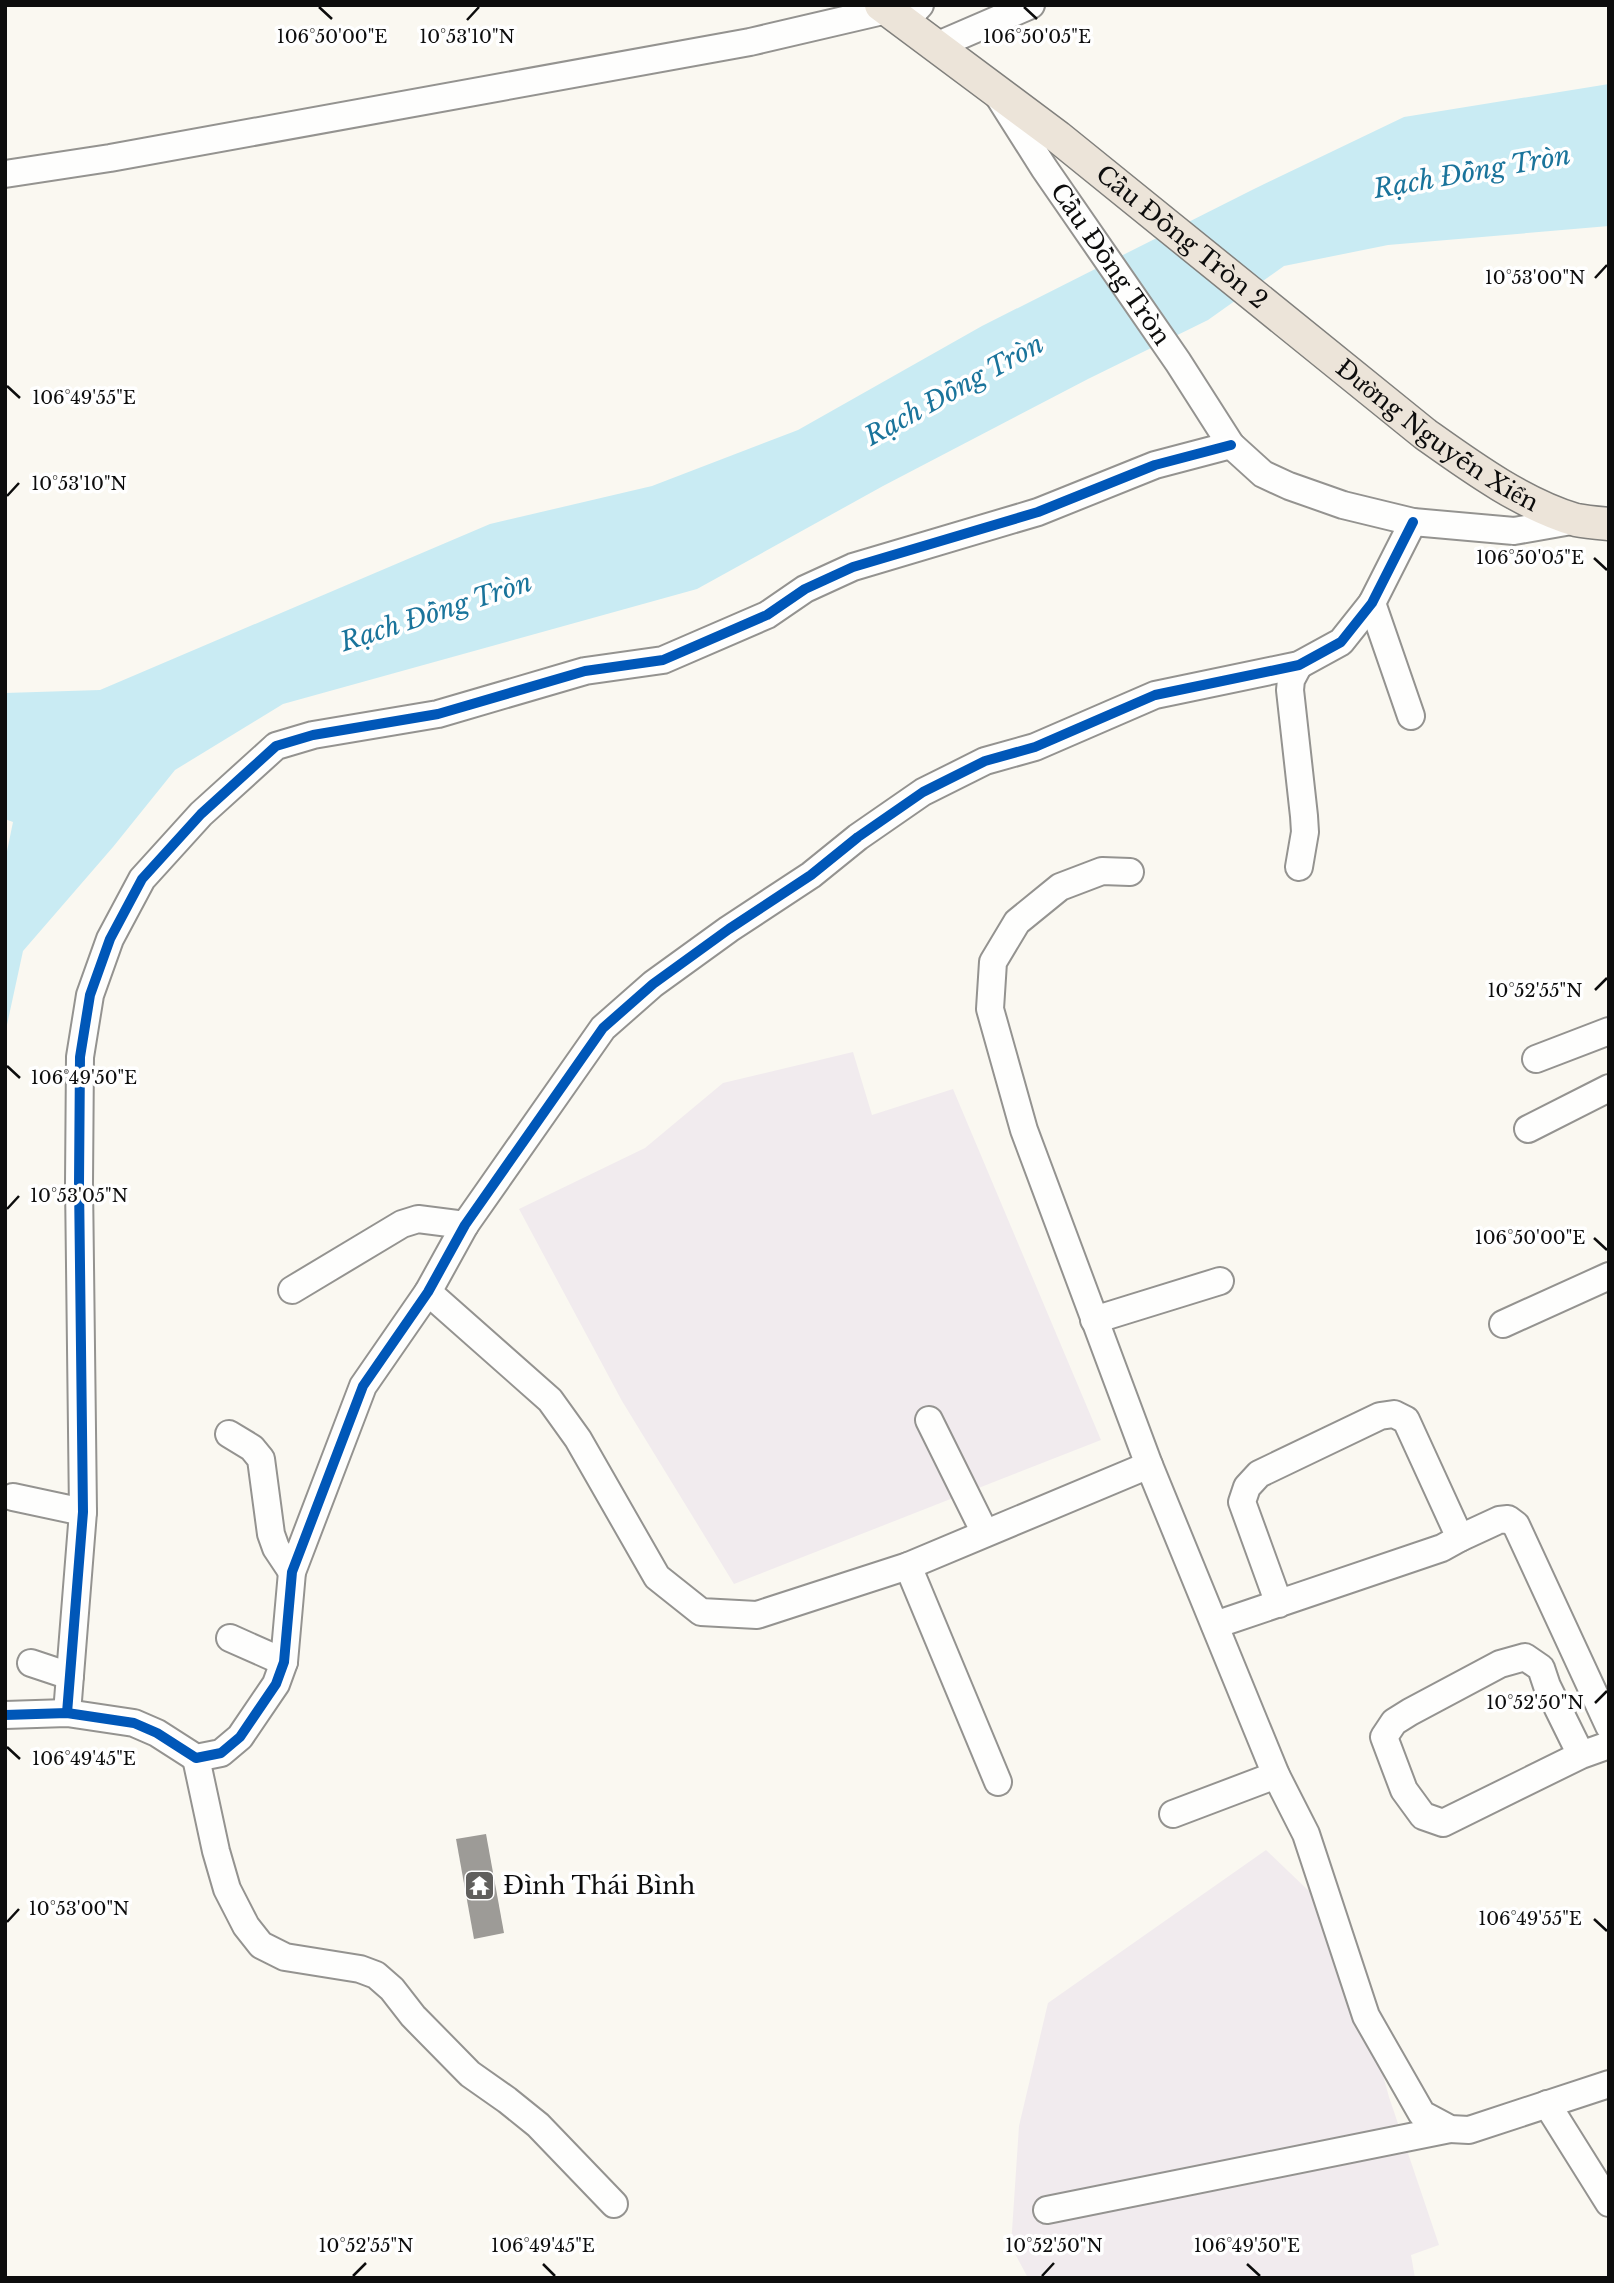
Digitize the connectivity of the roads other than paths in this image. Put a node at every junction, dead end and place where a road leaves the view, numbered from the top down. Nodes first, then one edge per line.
1 (1031, 5) edge
2 (898, 10) edge
3 (936, 46) junction
4 (993, 87) junction
5 (5, 174) edge
6 (1306, 337) joint
7 (1178, 362) joint
8 (1231, 445) junction
9 (1577, 520) junction
10 (1413, 522) junction
11 (1609, 524) edge
12 (1372, 603) junction
13 (1299, 665) junction
14 (1411, 716) dead end
15 (1299, 867) dead end
16 (1130, 872) dead end
17 (1609, 1031) edge
18 (1536, 1059) dead end
19 (1609, 1088) edge
20 (1528, 1129) dead end
21 (465, 1226) junction
22 (1609, 1276) edge
23 (1220, 1281) dead end
24 (292, 1290) dead end
25 (428, 1292) junction
26 (1094, 1320) junction
27 (1503, 1324) dead end
28 (929, 1420) dead end
29 (229, 1434) dead end
30 (1149, 1465) junction
31 (13, 1497) dead end
32 (83, 1512) junction
33 (985, 1534) junction
34 (1460, 1538) junction
35 (908, 1566) junction
36 (292, 1572) junction
37 (1279, 1604) junction
38 (1215, 1625) junction
39 (230, 1638) dead end
40 (284, 1662) junction
41 (31, 1663) dead end
42 (70, 1676) junction
43 (67, 1713) junction
44 (5, 1715) edge
45 (1609, 1726) edge
46 (1609, 1745) edge
47 (1581, 1755) junction
48 (196, 1758) junction
49 (1276, 1775) junction
50 (998, 1782) dead end
51 (1173, 1814) dead end
52 (1609, 2084) edge
53 (1547, 2105) junction
54 (1450, 2129) junction
55 (1609, 2203) edge
56 (614, 2204) dead end
57 (1047, 2210) dead end

1 - 3 street
2 - 3 main road
2 - 5 street
3 - 4 main road
4 - 6 main road, Cầu Đồng Tròn 2
4 - 7 street, Cầu Đồng Tròn
6 - 9 main road, Đường Nguyễn Xiển
7 - 8 street, Đường Nguyễn Xiển
8 - 10 street, Đường Nguyễn Xiển
8 - 32 street
9 - 10 street, Đường Nguyễn Xiển
9 - 11 main road, Đường Nguyễn Xiển
10 - 12 street
12 - 13 street
12 - 14 street
13 - 15 street
13 - 21 street
16 - 26 street
17 - 18 street
19 - 20 street
21 - 24 street
21 - 25 street
22 - 27 street
23 - 26 street
25 - 35 street
25 - 36 street
26 - 30 street
28 - 33 street
29 - 36 street
30 - 33 street
30 - 38 street
31 - 32 street
32 - 42 street
33 - 35 street
34 - 37 street
34 - 37 street
34 - 45 street
35 - 50 street
36 - 40 street
37 - 38 street
38 - 49 street
39 - 40 street
40 - 48 street
41 - 42 street
42 - 43 street
43 - 44 street
43 - 48 street
46 - 47 street
47 - 47 street
48 - 56 street
49 - 51 street
49 - 54 street
52 - 53 street
53 - 54 street
53 - 55 street
54 - 57 street

